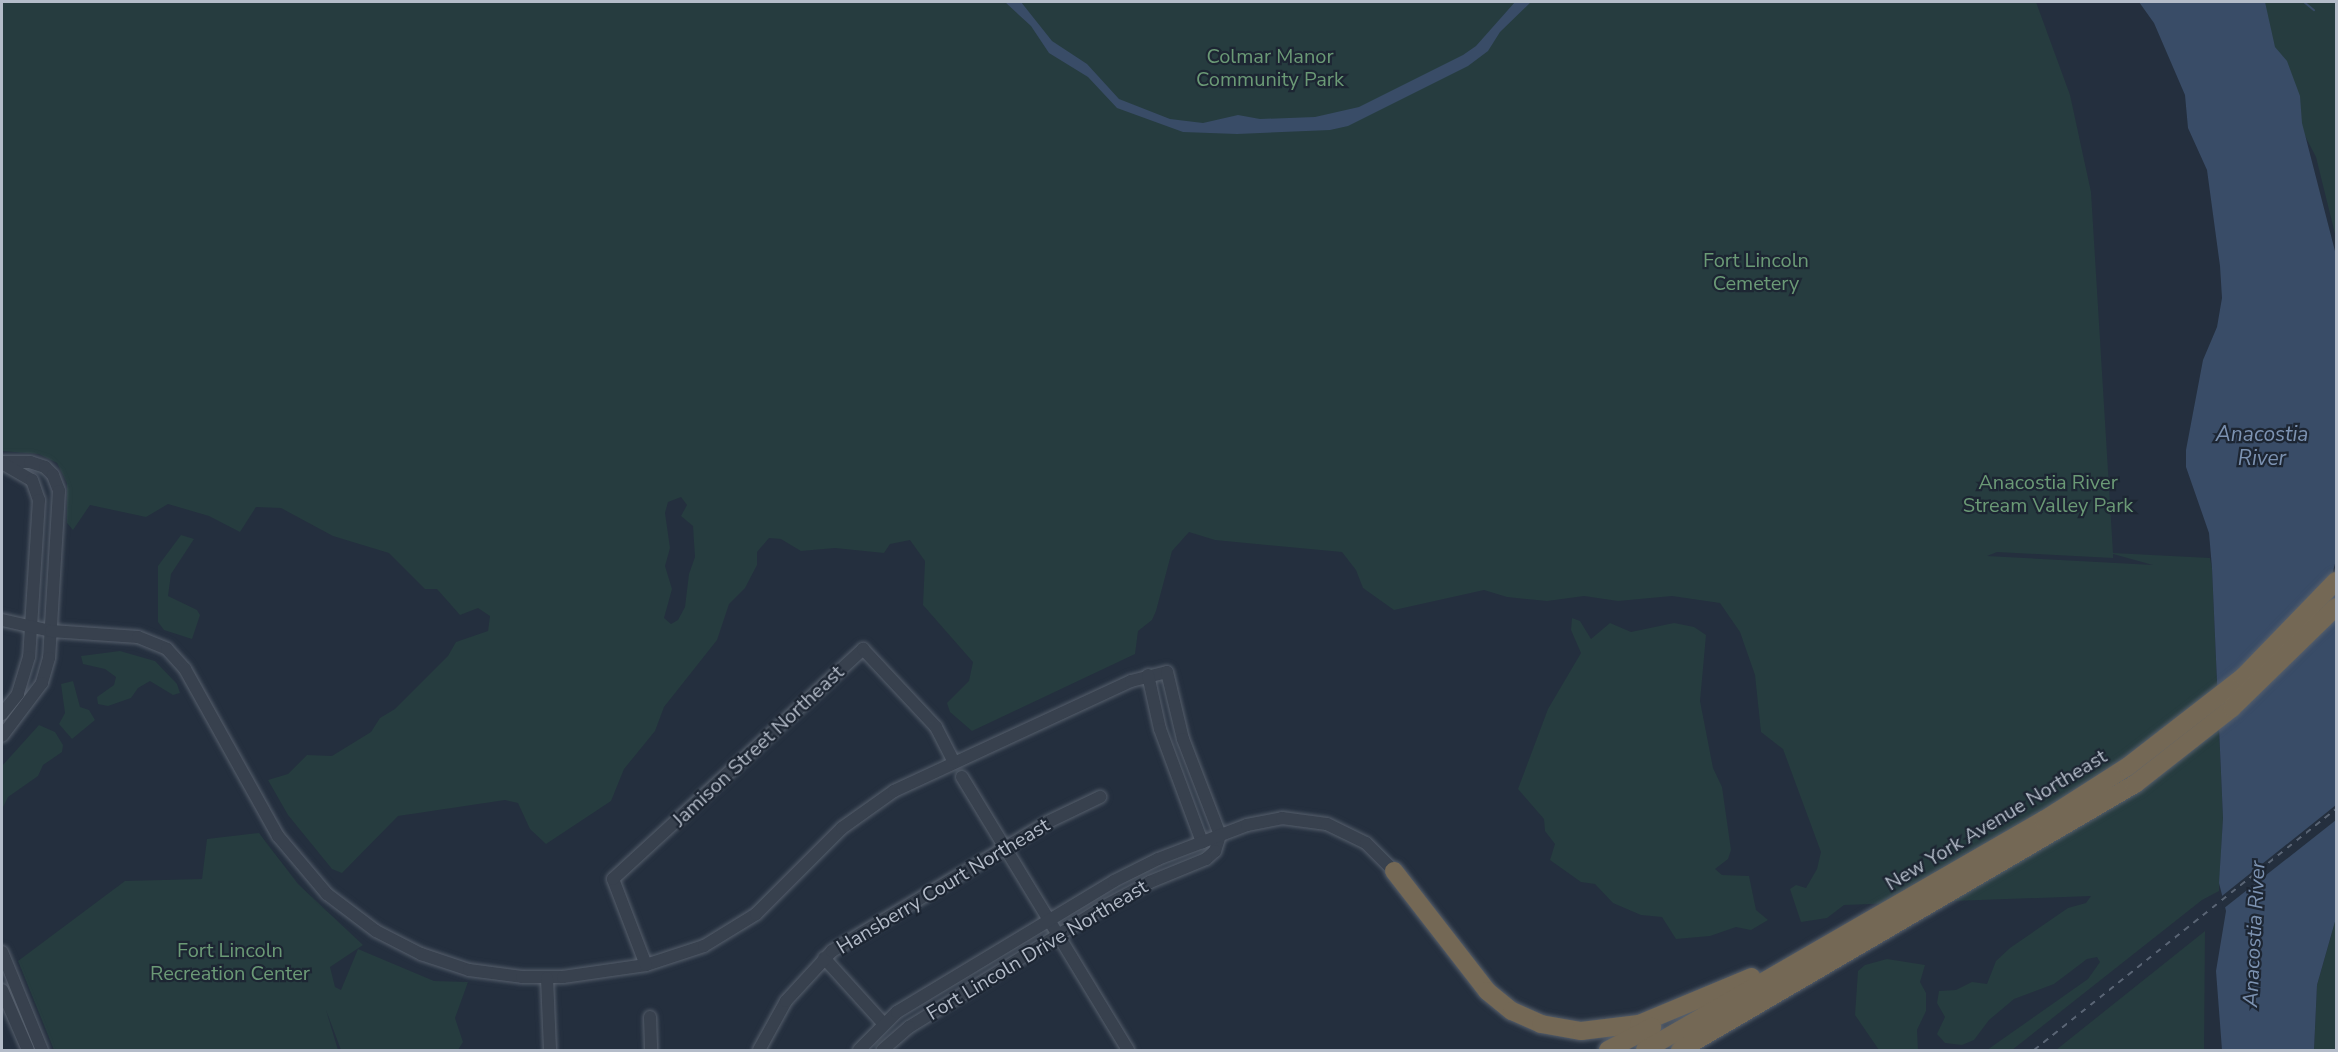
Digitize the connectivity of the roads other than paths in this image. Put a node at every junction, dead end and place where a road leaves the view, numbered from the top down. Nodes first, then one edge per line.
1 (2, 463) edge
2 (2337, 581) edge
3 (2337, 607) edge
4 (2, 620) edge
5 (33, 627) junction
6 (51, 631) junction
7 (1148, 675) junction
8 (2, 714) edge
9 (2, 736) edge
10 (954, 762) junction
11 (962, 777) dead end
12 (1100, 797) dead end
13 (1220, 835) junction
14 (1202, 842) junction
15 (1005, 847) junction
16 (1394, 871) joint
17 (1049, 921) junction
18 (1059, 937) junction
19 (1828, 944) junction
20 (2, 952) edge
21 (824, 958) junction
22 (646, 965) junction
23 (548, 978) junction
24 (1737, 984) junction
25 (2, 990) edge
26 (650, 1017) dead end
27 (1731, 1021) junction
28 (883, 1023) junction
29 (28, 1050) edge
30 (42, 1050) edge
31 (550, 1050) edge
32 (651, 1050) edge
33 (759, 1050) edge
34 (859, 1050) edge
35 (883, 1050) edge
36 (1128, 1050) edge
37 (1608, 1050) edge
38 (1645, 1050) edge
39 (1680, 1050) edge
40 (1687, 1050) edge

1 - 5 street
1 - 6 street
2 - 19 highway, New York Avenue Northeast
3 - 27 highway, New York Avenue Northeast
4 - 5 street
5 - 6 street
5 - 8 street
6 - 9 street
6 - 23 street
7 - 10 street
7 - 13 street
7 - 14 street
10 - 22 street
10 - 22 street, Jamison Street Northeast
11 - 15 street
12 - 15 street, Hansberry Court Northeast
13 - 14 street, Fort Lincoln Drive Northeast
13 - 16 street, Fort Lincoln Drive Northeast
13 - 18 street, Fort Lincoln Drive Northeast
14 - 17 street, Fort Lincoln Drive Northeast
15 - 17 street
15 - 21 street, Hansberry Court Northeast
16 - 24 highway
17 - 18 street
17 - 28 street, Fort Lincoln Drive Northeast
18 - 35 street, Fort Lincoln Drive Northeast
18 - 36 street
19 - 24 highway
19 - 38 highway, New York Avenue Northeast
20 - 30 street
21 - 28 street
21 - 33 street, Hansberry Court Northeast
22 - 23 street
23 - 31 street
24 - 37 highway
25 - 29 street
26 - 32 street
27 - 39 highway, New York Avenue Northeast
27 - 40 highway
28 - 34 street, Fort Lincoln Drive Northeast

